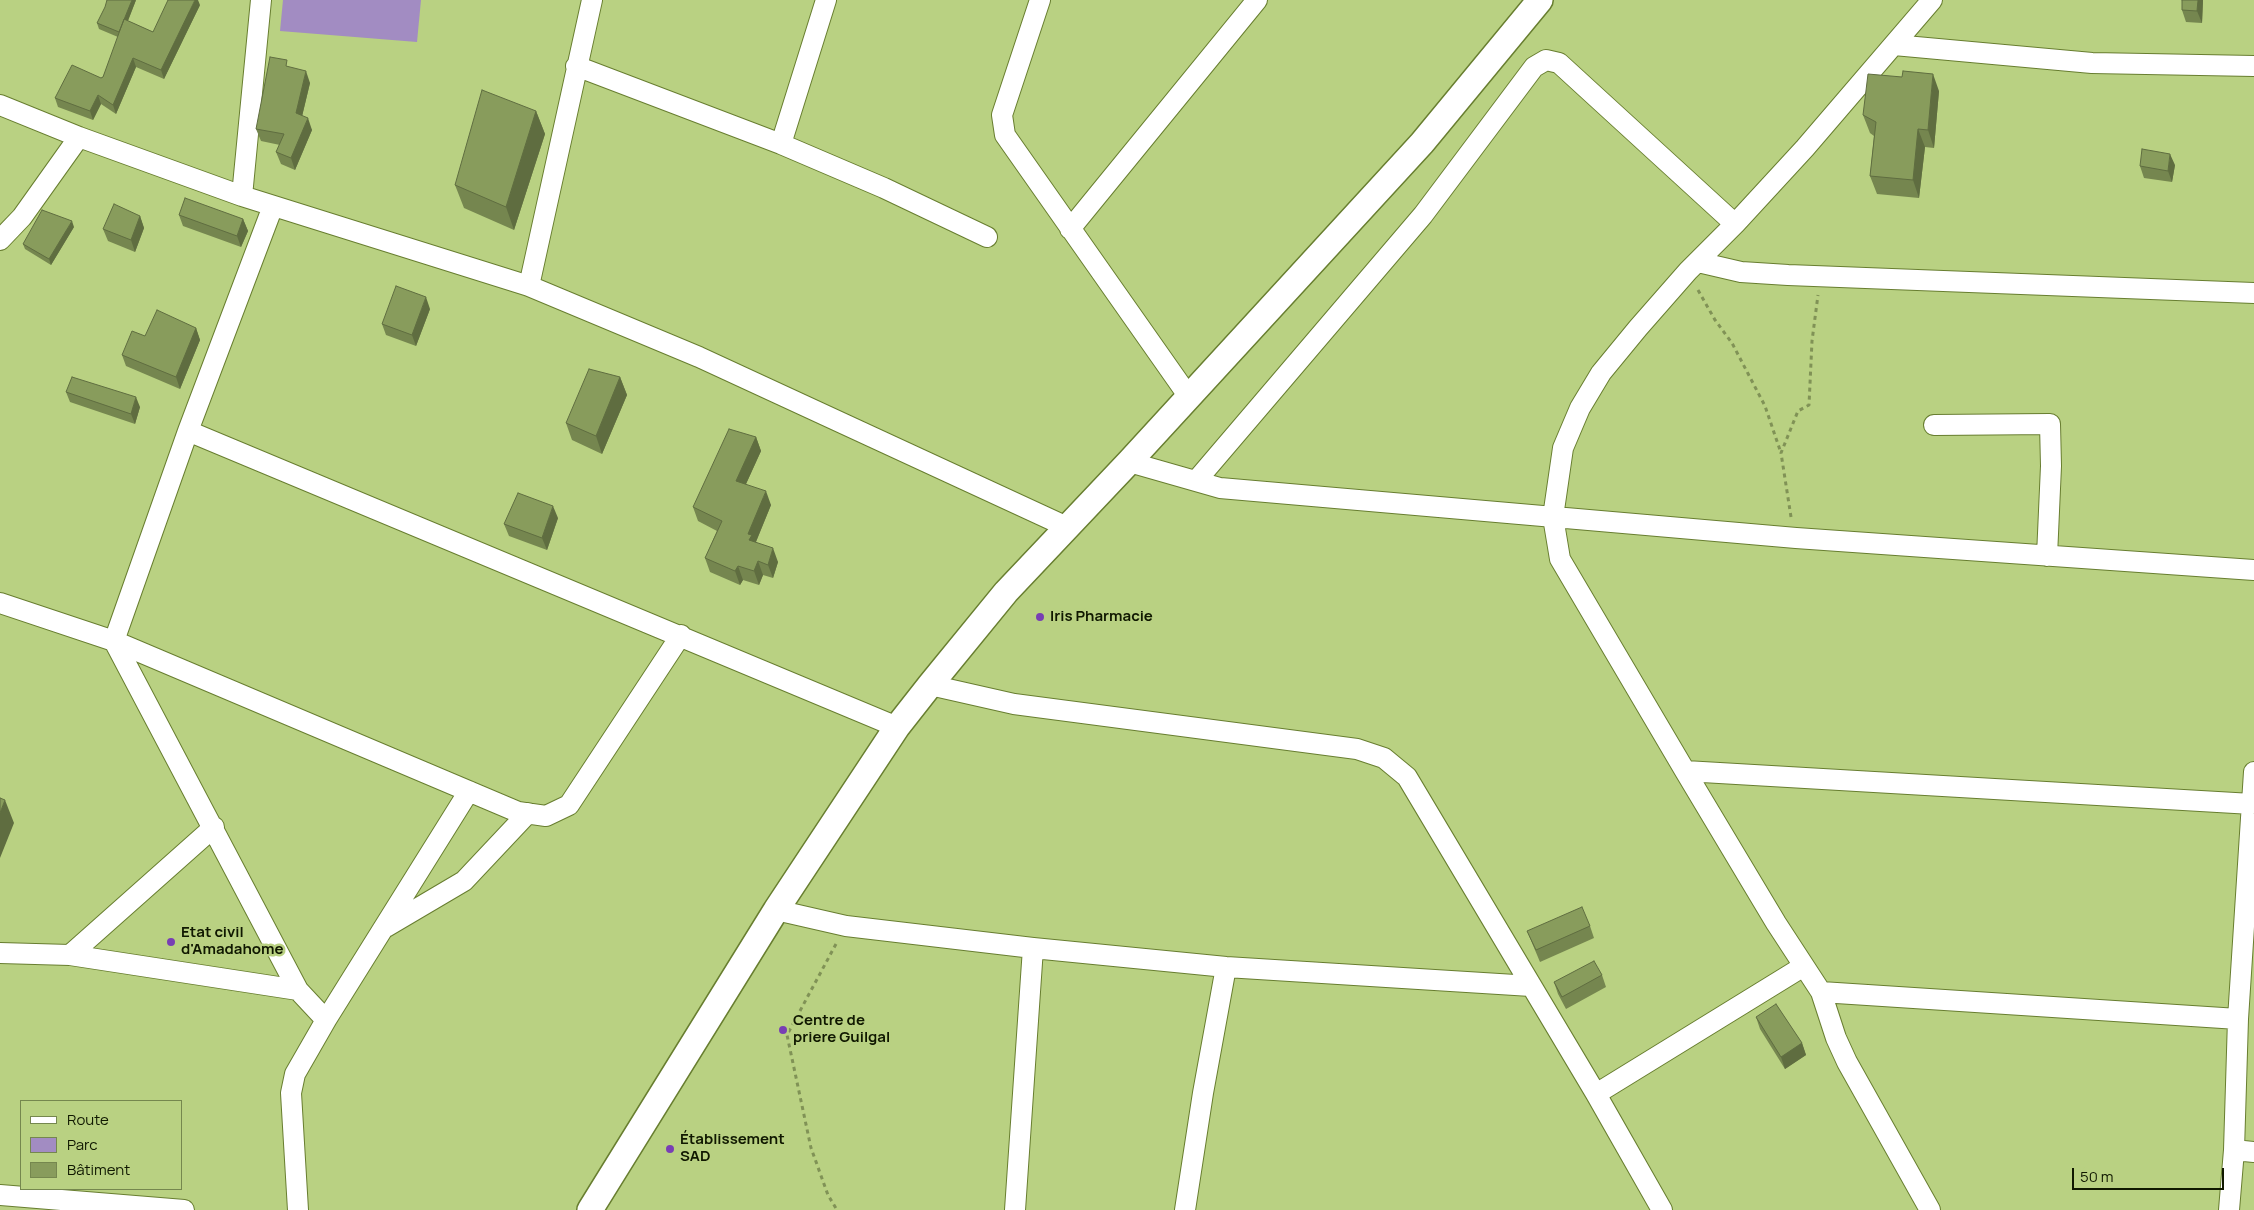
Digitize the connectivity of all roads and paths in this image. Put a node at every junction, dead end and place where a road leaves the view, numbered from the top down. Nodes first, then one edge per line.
1 (261, 0) edge
2 (592, 0) edge
3 (826, 0) edge
4 (1040, 0) edge
5 (1257, 0) edge
6 (1540, 0) edge
7 (1932, 0) edge
8 (1894, 45) junction
9 (576, 66) junction
10 (2254, 66) edge
11 (0, 105) edge
12 (79, 137) junction
13 (780, 144) junction
14 (242, 196) junction
15 (273, 206) junction
16 (1735, 224) junction
17 (1070, 228) junction
18 (987, 238) dead end
19 (0, 240) edge
20 (1693, 267) junction
21 (1821, 277) junction
22 (530, 286) junction
23 (2254, 292) edge
24 (1189, 397) junction
25 (1934, 425) dead end
26 (188, 431) junction
27 (1781, 453) junction
28 (1129, 462) junction
29 (1196, 481) junction
30 (1552, 517) junction
31 (1067, 527) junction
32 (1796, 538) junction
33 (2046, 556) junction
34 (2254, 570) edge
35 (0, 603) edge
36 (681, 635) junction
37 (114, 641) junction
38 (930, 684) junction
39 (897, 727) junction
40 (1685, 771) junction
41 (2254, 772) edge
42 (469, 791) junction
43 (2252, 804) junction
44 (528, 813) junction
45 (214, 827) junction
46 (2252, 836) edge
47 (776, 910) junction
48 (846, 926) junction
49 (384, 928) junction
50 (1033, 948) junction
51 (0, 953) edge
52 (70, 955) junction
53 (1804, 966) junction
54 (1226, 967) junction
55 (1531, 986) junction
56 (298, 990) junction
57 (1821, 992) junction
58 (2238, 1019) junction
59 (326, 1020) junction
60 (1596, 1094) junction
61 (2234, 1150) junction
62 (2254, 1152) edge
63 (0, 1195) edge
64 (184, 1210) edge
65 (298, 1210) edge
66 (590, 1210) edge
67 (837, 1210) edge
68 (1015, 1210) edge
69 (1185, 1210) edge
70 (1662, 1210) edge
71 (1930, 1210) edge
72 (2229, 1210) edge

1 - 14 street
2 - 9 street
3 - 13 street
4 - 17 street
5 - 17 street
6 - 24 street
7 - 8 street
8 - 10 street
8 - 16 street
9 - 13 street
9 - 22 street
11 - 12 street
12 - 14 street
12 - 19 street
13 - 18 street
14 - 15 street
15 - 22 street
15 - 26 street
16 - 20 street
16 - 29 street
17 - 24 street
20 - 21 street
20 - 27 path
20 - 30 street
21 - 23 street
21 - 27 path
22 - 31 street
24 - 28 street
25 - 33 street
26 - 36 street
26 - 37 street
27 - 32 path
28 - 29 street
28 - 31 street
29 - 30 street
30 - 32 street
30 - 40 street
31 - 38 street
32 - 33 street
33 - 34 street
35 - 37 street
36 - 39 street
36 - 44 street
37 - 42 street
37 - 45 street
38 - 39 street
38 - 55 street
39 - 47 street
40 - 43 street
40 - 53 street
41 - 43 street
42 - 44 street
42 - 49 street
43 - 46 street
44 - 49 street
45 - 52 street
45 - 56 street
46 - 58 street
47 - 48 street
47 - 66 street
48 - 50 street
48 - 67 path
49 - 59 street
50 - 54 street
50 - 68 street
51 - 52 street
52 - 56 street
53 - 57 street
53 - 60 street
54 - 55 street
54 - 69 street
55 - 60 street
56 - 59 street
57 - 58 street
57 - 71 street
58 - 61 street
59 - 65 street
60 - 70 street
61 - 62 street
61 - 72 street
63 - 64 street

